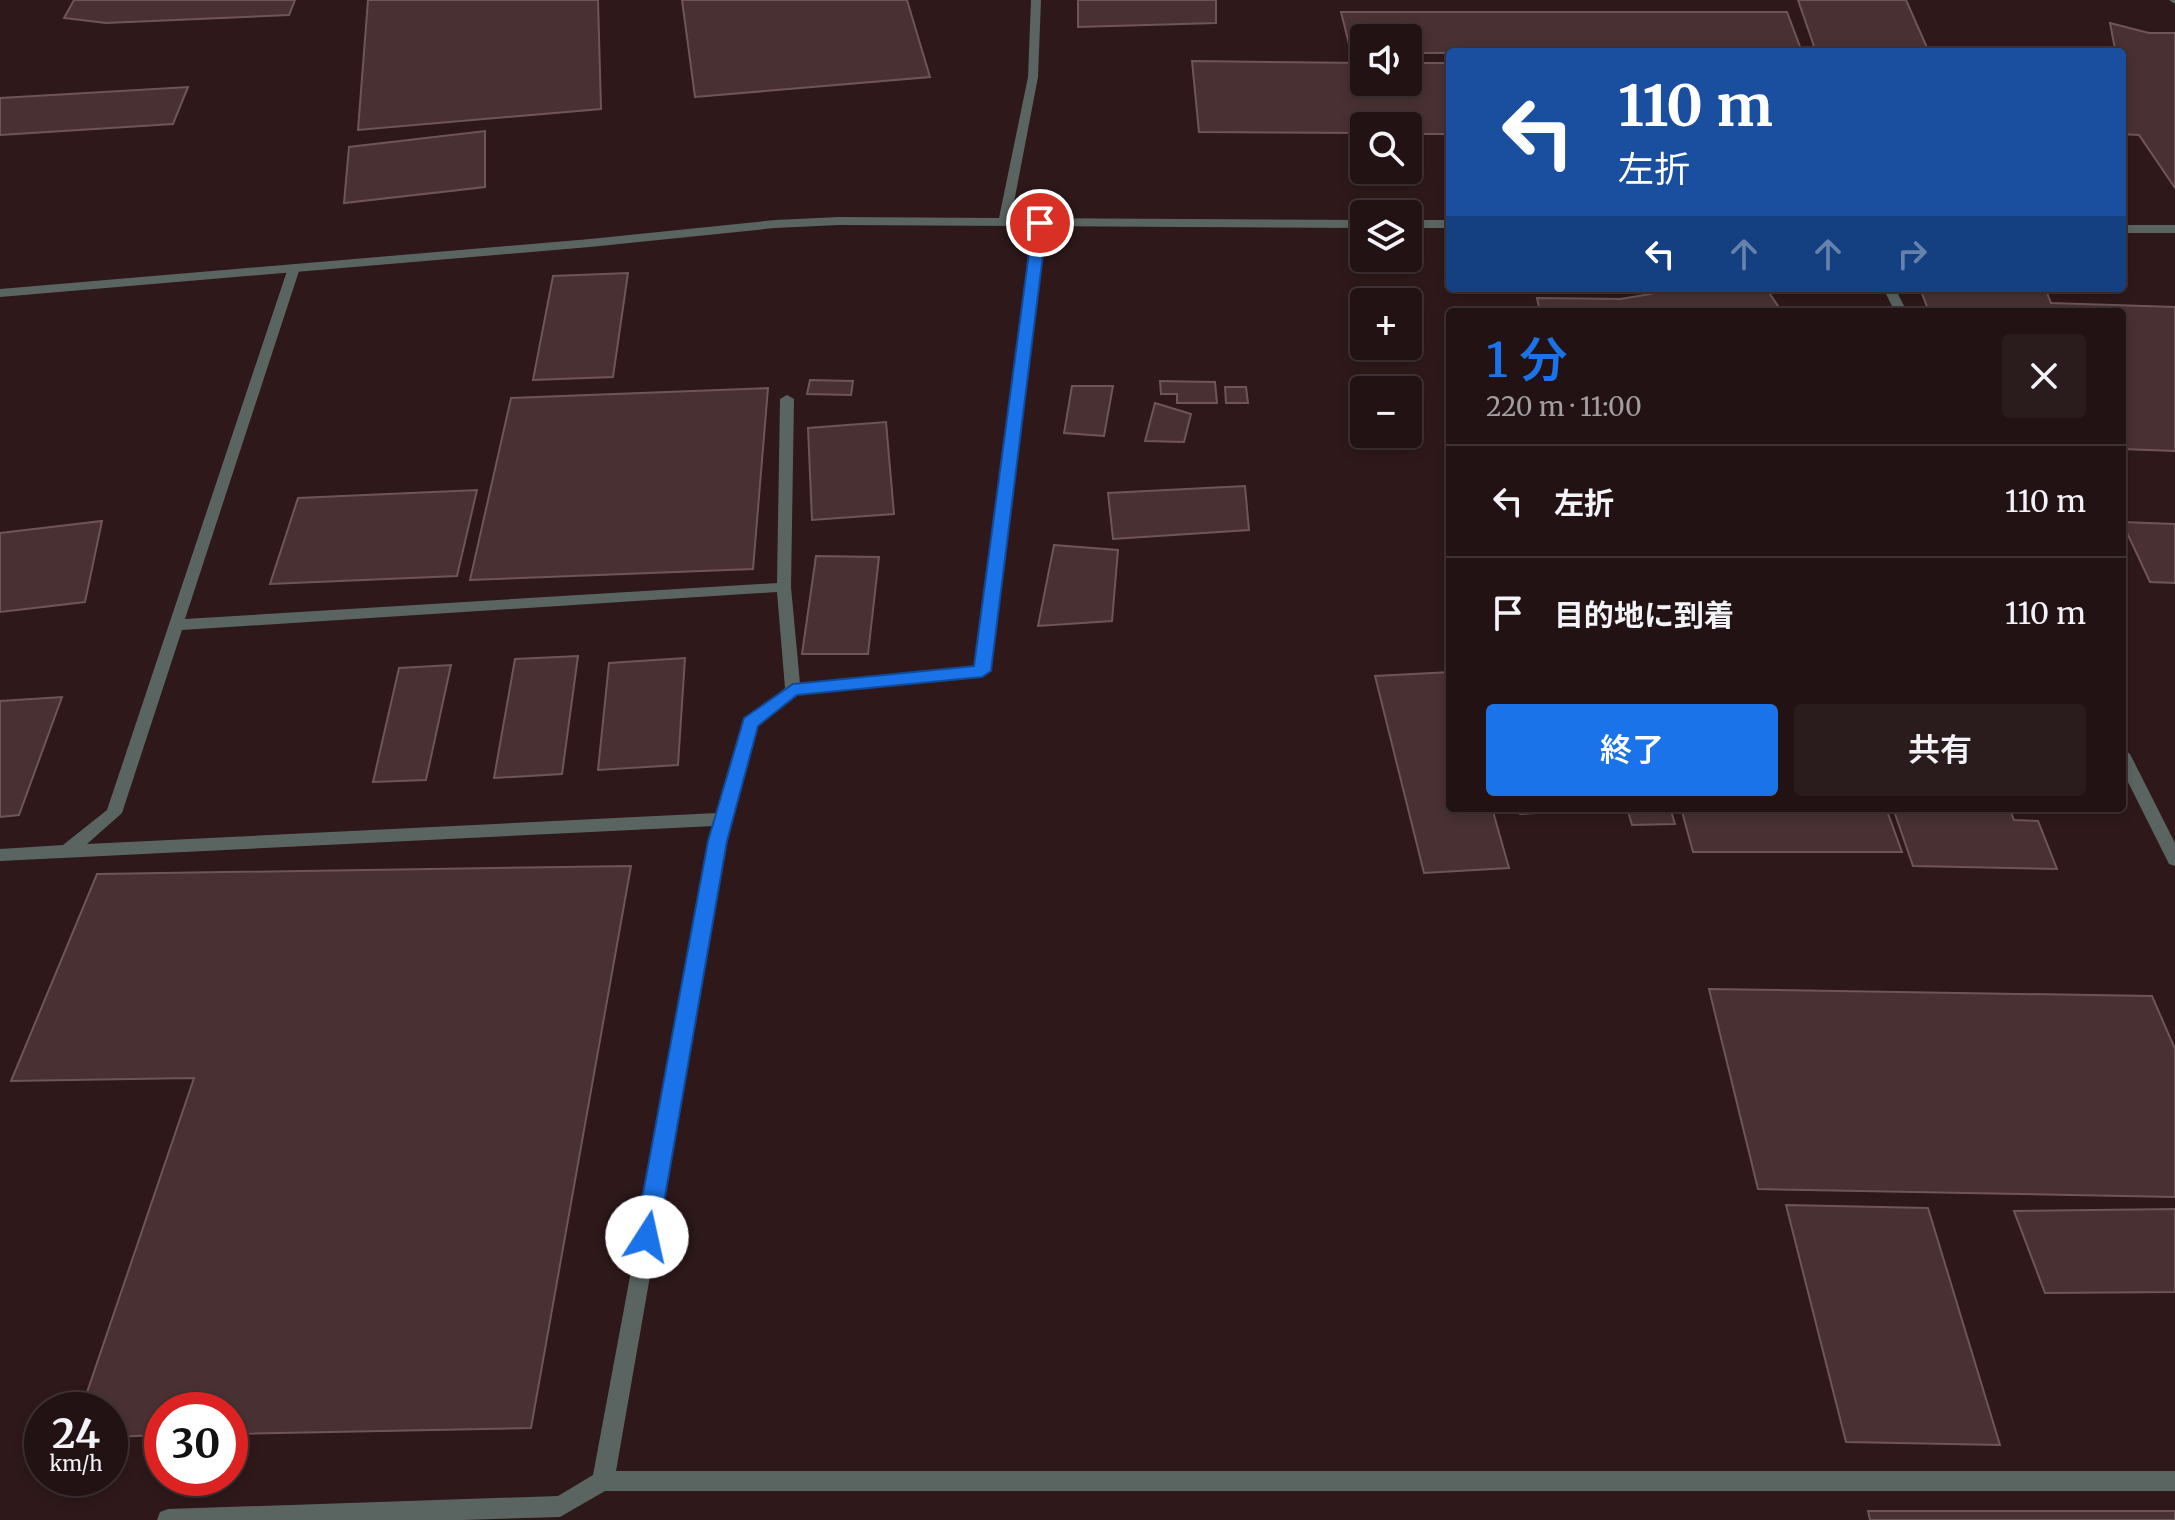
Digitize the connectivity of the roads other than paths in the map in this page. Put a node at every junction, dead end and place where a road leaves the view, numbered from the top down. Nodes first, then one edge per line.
1 (1036, 0) edge
2 (1004, 222) junction
3 (1040, 223) junction
4 (1350, 224) edge
5 (1422, 224) edge
6 (1446, 224) edge
7 (2126, 229) edge
8 (2175, 229) edge
9 (294, 268) junction
10 (0, 293) edge
11 (787, 399) dead end
12 (784, 587) junction
13 (176, 625) junction
14 (793, 690) junction
15 (2126, 762) edge
16 (723, 819) junction
17 (67, 851) junction
18 (0, 855) edge
19 (2175, 860) edge
20 (603, 1481) junction
21 (2175, 1481) edge
22 (168, 1520) edge

1 - 2 street
2 - 3 street
2 - 9 street
3 - 4 street
3 - 14 street
5 - 6 street
7 - 8 street
9 - 10 street
9 - 13 street
11 - 12 street
12 - 13 street
12 - 14 street
13 - 17 street
14 - 16 street
15 - 19 street
16 - 17 street
16 - 20 street
17 - 18 street
20 - 21 street
20 - 22 street

